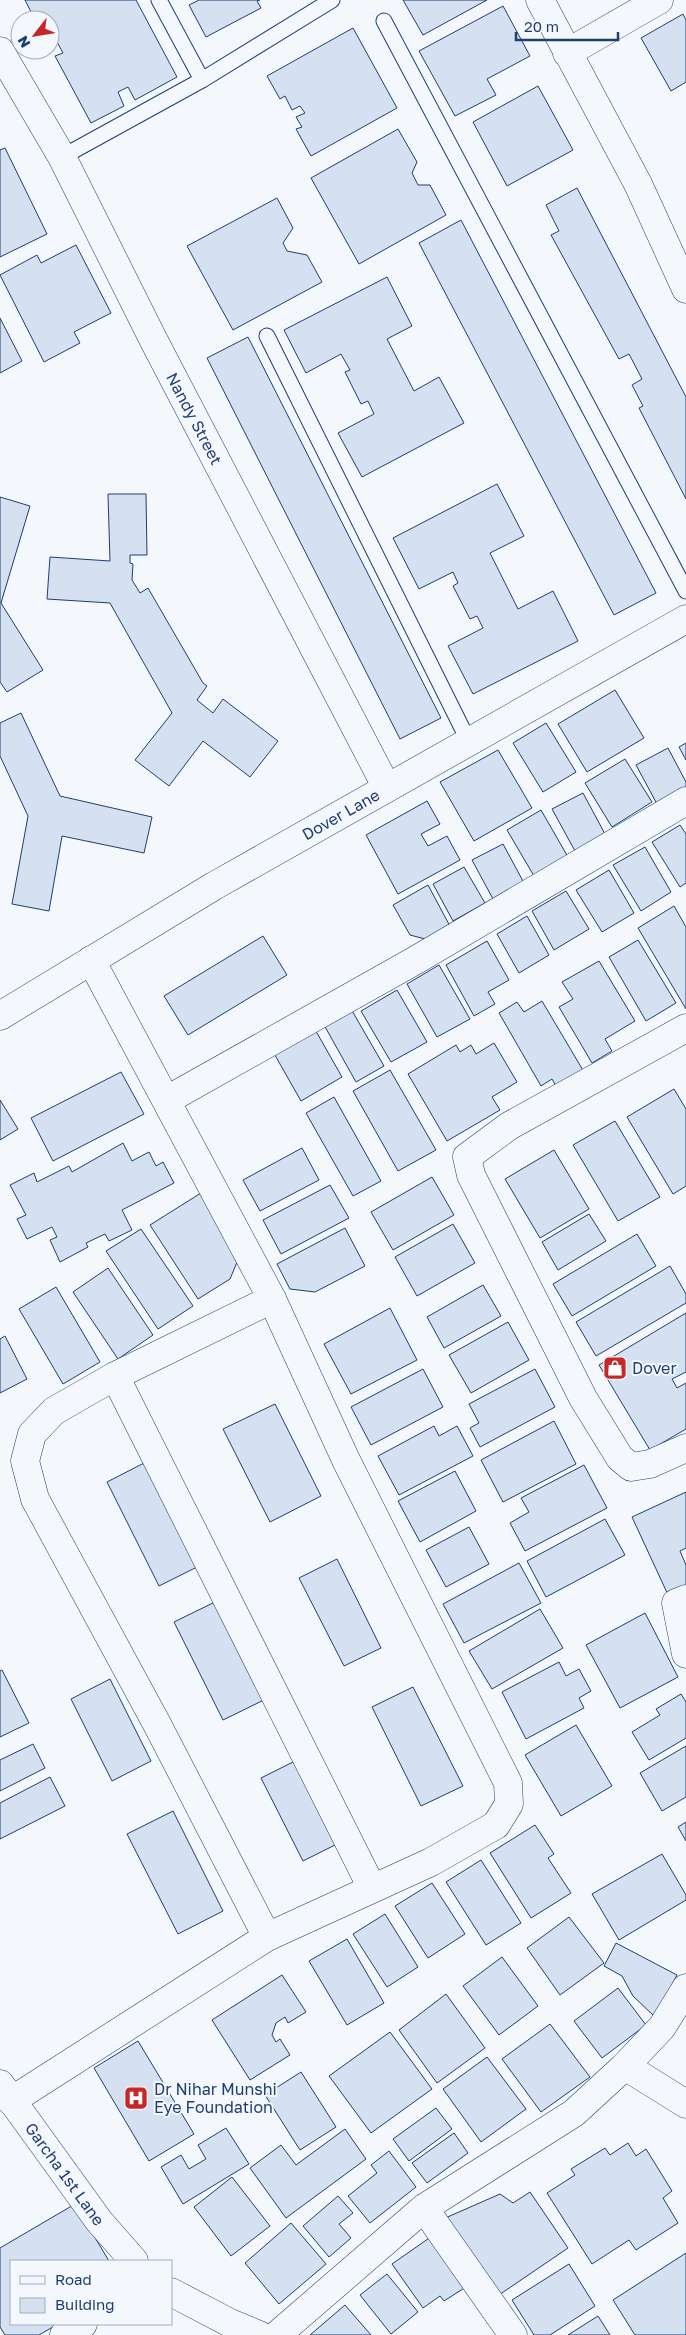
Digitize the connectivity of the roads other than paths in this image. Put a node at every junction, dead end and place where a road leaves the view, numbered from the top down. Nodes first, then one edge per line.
1 (160, 0) edge
2 (332, 0) edge
3 (540, 0) edge
4 (659, 0) edge
5 (384, 22) dead end
6 (0, 51) edge
7 (567, 53) junction
8 (202, 80) junction
9 (62, 157) junction
10 (686, 290) edge
11 (267, 336) dead end
12 (686, 591) edge
13 (686, 619) edge
14 (469, 742) junction
15 (387, 788) junction
16 (686, 801) edge
17 (91, 960) junction
18 (0, 1016) edge
19 (686, 1028) edge
20 (167, 1100) junction
21 (272, 1299) junction
22 (115, 1376) junction
23 (686, 1448) edge
24 (686, 1599) edge
25 (686, 1654) edge
26 (372, 1888) junction
27 (267, 1938) junction
28 (686, 1988) edge
29 (625, 2066) junction
30 (5, 2093) edge
31 (686, 2104) edge
32 (424, 2208) junction
33 (133, 2260) edge
34 (172, 2293) edge
35 (81, 2325) edge
36 (64, 2335) edge
37 (260, 2335) edge
38 (278, 2335) edge
39 (513, 2335) edge

1 - 8 lane
2 - 8 lane
3 - 7 street
4 - 7 street
5 - 12 lane
6 - 9 street, Nandy Street
7 - 10 street
8 - 9 lane
9 - 15 street, Nandy Street
11 - 14 lane
13 - 14 street, Dover Lane
14 - 15 street, Dover Lane
15 - 17 street, Dover Lane
16 - 20 street
17 - 18 street, Dover Lane
17 - 20 street
19 - 23 street
20 - 21 street
21 - 22 street
21 - 26 street
22 - 26 street
22 - 27 street
24 - 25 street
26 - 27 street
27 - 30 street
28 - 29 street
29 - 31 street
29 - 32 street
30 - 33 street, Garcha 1st Lane
32 - 38 street
32 - 39 street
34 - 37 street
35 - 36 street

